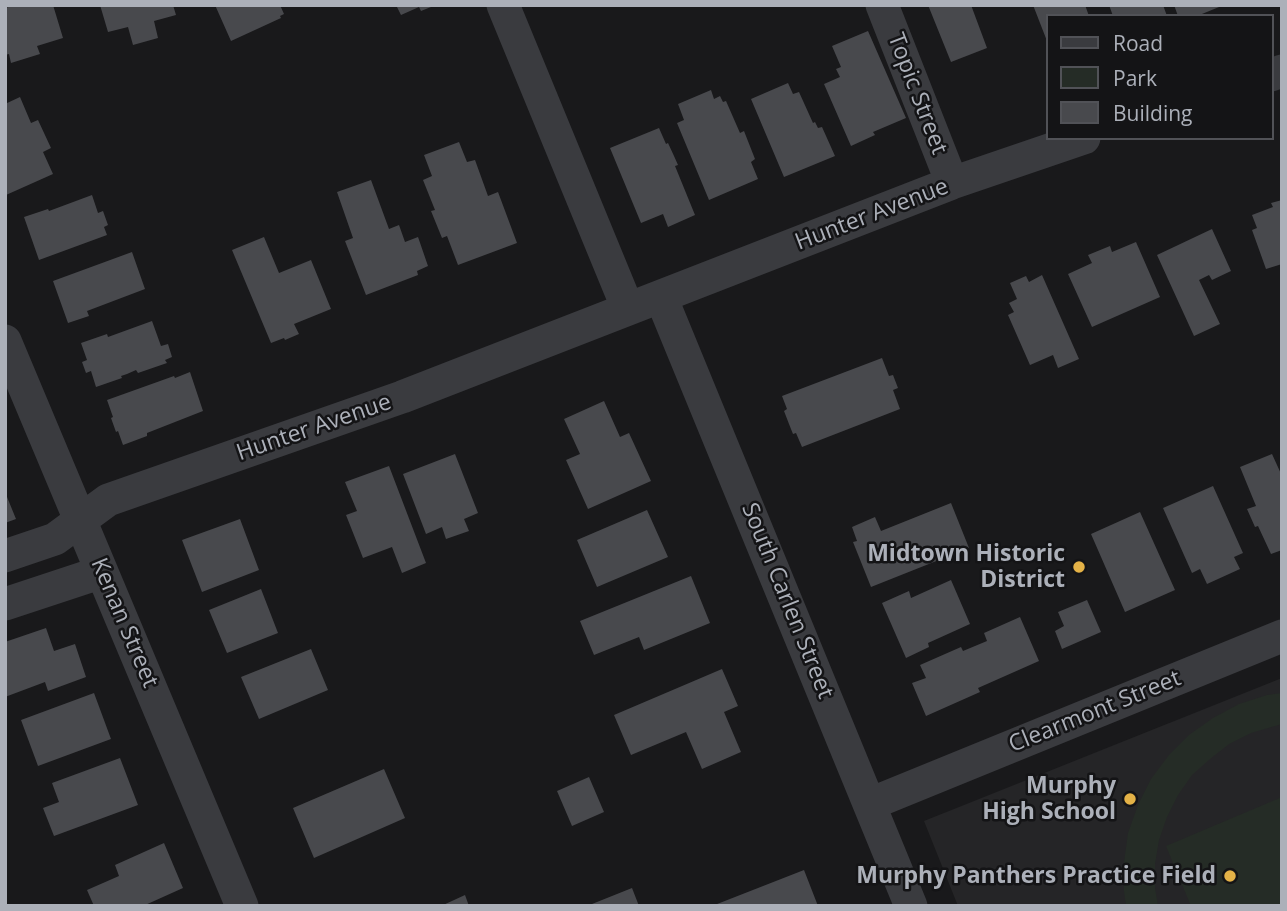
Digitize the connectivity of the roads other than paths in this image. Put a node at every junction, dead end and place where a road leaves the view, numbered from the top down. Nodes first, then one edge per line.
1 (503, 5) edge
2 (883, 5) edge
3 (1078, 140) edge
4 (951, 183) junction
5 (662, 297) junction
6 (628, 309) junction
7 (5, 341) edge
8 (80, 520) junction
9 (5, 556) edge
10 (103, 572) junction
11 (5, 604) edge
12 (1282, 636) edge
13 (870, 804) junction
14 (242, 906) edge
15 (911, 906) edge

1 - 6 street
2 - 4 street, Topic Street
3 - 4 street, Hunter Avenue
4 - 5 street, Hunter Avenue
5 - 6 street, Hunter Avenue
5 - 13 street, South Carlen Street
6 - 8 street, Hunter Avenue
7 - 8 street, Kenan Street
8 - 9 street, Hunter Avenue
8 - 10 street, Kenan Street
10 - 11 street
10 - 14 street, Kenan Street
12 - 13 street, Clearmont Street
13 - 15 street, South Carlen Street

